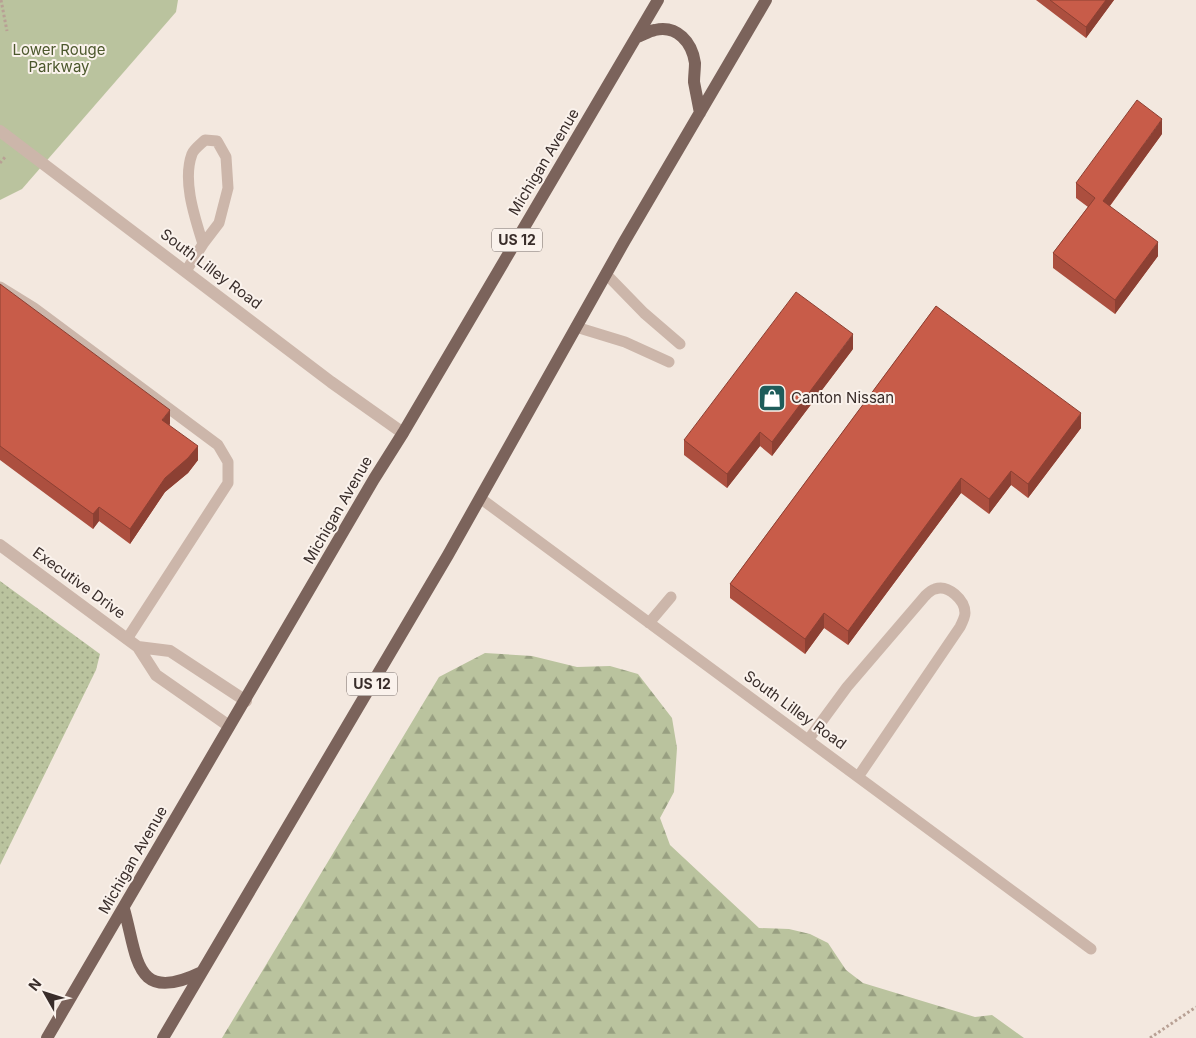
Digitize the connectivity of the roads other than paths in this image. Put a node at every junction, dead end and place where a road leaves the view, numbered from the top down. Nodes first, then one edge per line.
1 (658, 0) edge
2 (766, 0) edge
3 (637, 37) junction
4 (700, 113) junction
5 (0, 131) edge
6 (203, 244) junction
7 (186, 271) junction
8 (606, 274) junction
9 (0, 287) edge
10 (576, 327) junction
11 (680, 344) dead end
12 (669, 362) dead end
13 (403, 433) junction
14 (480, 498) junction
15 (0, 545) edge
16 (671, 597) dead end
17 (650, 623) junction
18 (127, 639) junction
19 (138, 647) junction
20 (246, 701) junction
21 (229, 726) junction
22 (808, 740) junction
23 (858, 777) junction
24 (124, 908) junction
25 (1091, 949) dead end
26 (202, 972) junction
27 (47, 1038) edge
28 (163, 1038) edge

1 - 3 main road, Michigan Avenue / US 12
2 - 4 main road, US 12
3 - 4 main road
3 - 13 main road, Michigan Avenue / US 12
4 - 8 main road, US 12
5 - 7 street, South Lilley Road
6 - 6 lane
6 - 7 lane
7 - 13 street, South Lilley Road
8 - 10 main road, US 12
8 - 11 lane
9 - 18 lane
10 - 12 lane
10 - 14 main road, US 12
13 - 20 main road, Michigan Avenue / US 12
14 - 17 lane, South Lilley Road
14 - 26 main road, US 12
15 - 18 street, Executive Drive
16 - 17 lane
17 - 22 lane, South Lilley Road
18 - 19 street, Executive Drive
19 - 20 street, Executive Drive
19 - 21 street, Executive Drive
20 - 21 main road, Michigan Avenue / US 12
21 - 24 main road, Michigan Avenue / US 12
22 - 23 lane, South Lilley Road
22 - 23 lane
23 - 25 lane, South Lilley Road
24 - 26 main road
24 - 27 main road, Michigan Avenue / US 12
26 - 28 main road, US 12

